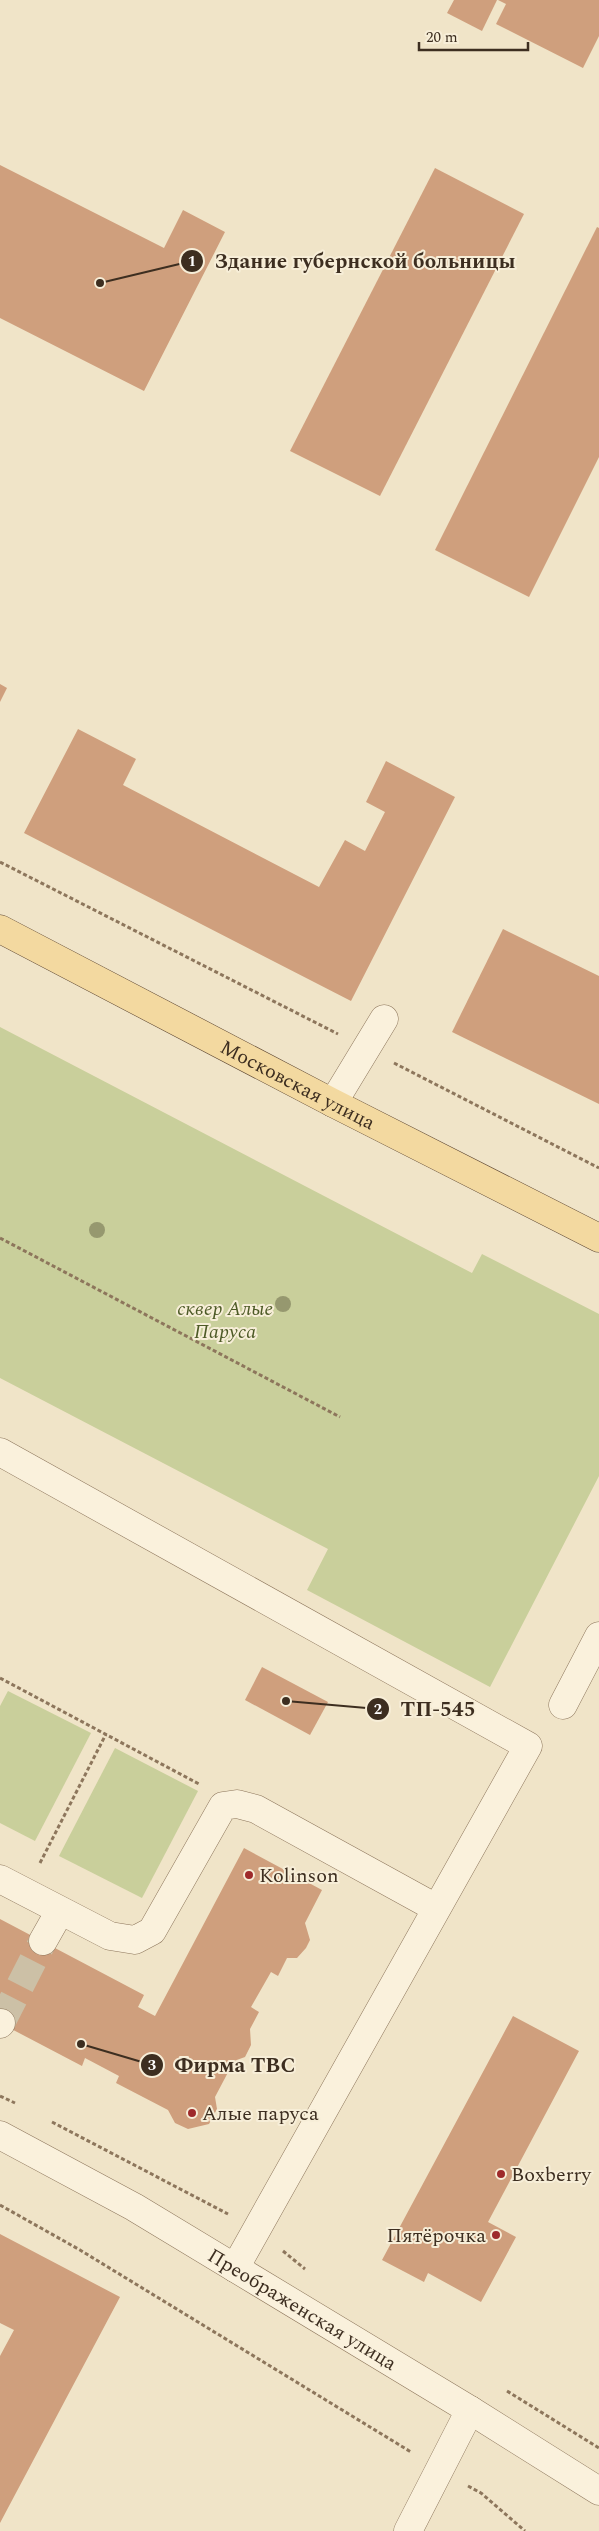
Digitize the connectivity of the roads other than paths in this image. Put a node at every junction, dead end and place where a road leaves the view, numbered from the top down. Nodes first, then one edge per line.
1 (0, 928) edge
2 (384, 1019) dead end
3 (333, 1104) junction
4 (599, 1238) edge
5 (0, 1452) edge
6 (599, 1636) edge
7 (563, 1705) dead end
8 (0, 1879) edge
9 (436, 1908) junction
10 (60, 1911) junction
11 (44, 1941) tunnel mouth
12 (0, 2135) edge
13 (235, 2268) junction
14 (470, 2410) junction
15 (599, 2491) edge
16 (408, 2531) edge

1 - 3 main road, Московская улица
2 - 3 street
3 - 4 main road, Московская улица
5 - 9 street
6 - 7 street
8 - 10 street
9 - 10 street
9 - 13 street
10 - 11 street
12 - 13 street, Преображенская улица
13 - 14 street, Преображенская улица
14 - 15 street, Преображенская улица
14 - 16 street

